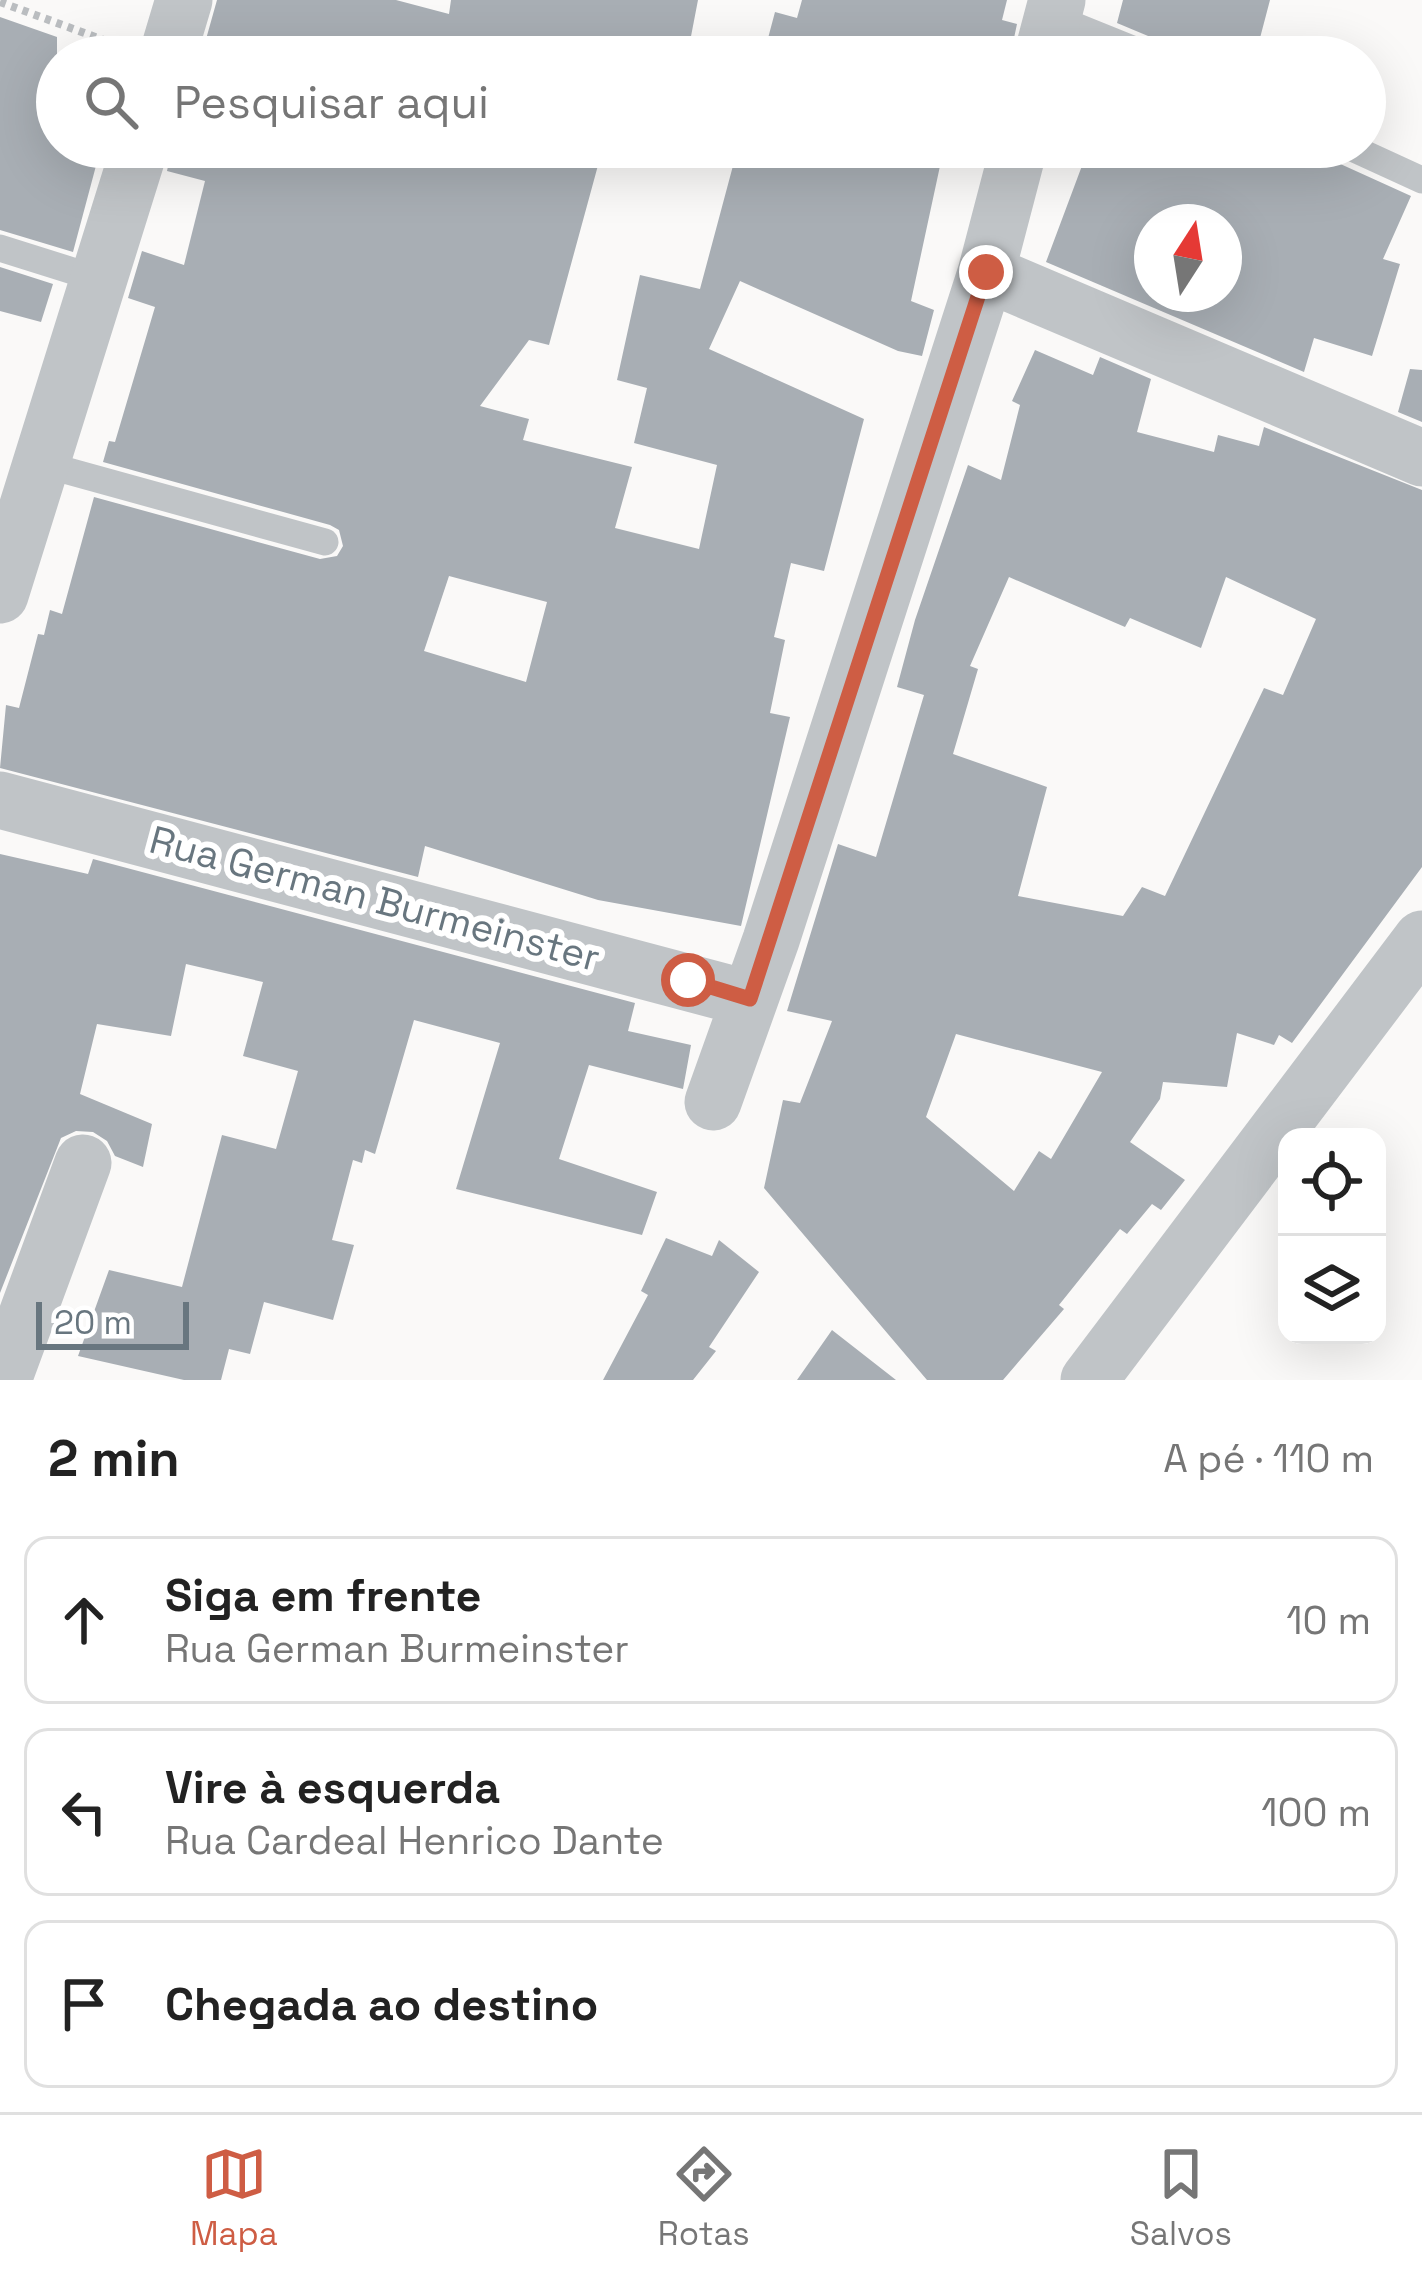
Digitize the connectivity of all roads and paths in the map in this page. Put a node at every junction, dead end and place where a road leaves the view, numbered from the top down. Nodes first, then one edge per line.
1 (184, 0) edge
2 (0, 2) edge
3 (1051, 25) edge
4 (98, 36) edge
5 (161, 36) edge
6 (1086, 36) edge
7 (1386, 164) edge
8 (133, 168) edge
9 (1013, 168) edge
10 (1422, 180) edge
11 (0, 248) edge
12 (986, 272) junction
13 (98, 279) junction
14 (1422, 458) edge
15 (39, 463) junction
16 (326, 542) dead end
17 (0, 595) edge
18 (0, 800) edge
19 (1422, 939) edge
20 (750, 999) junction
21 (712, 1102) dead end
22 (83, 1163) dead end
23 (3, 1380) edge
24 (1090, 1380) edge

1 - 5 street
2 - 4 path
3 - 6 lane
7 - 10 lane
8 - 13 street
9 - 12 street
11 - 13 lane
12 - 14 street
12 - 20 street
13 - 15 street
15 - 16 lane
15 - 17 street
18 - 20 street, Rua German Burmeinster
19 - 24 street
20 - 21 street
22 - 23 street

